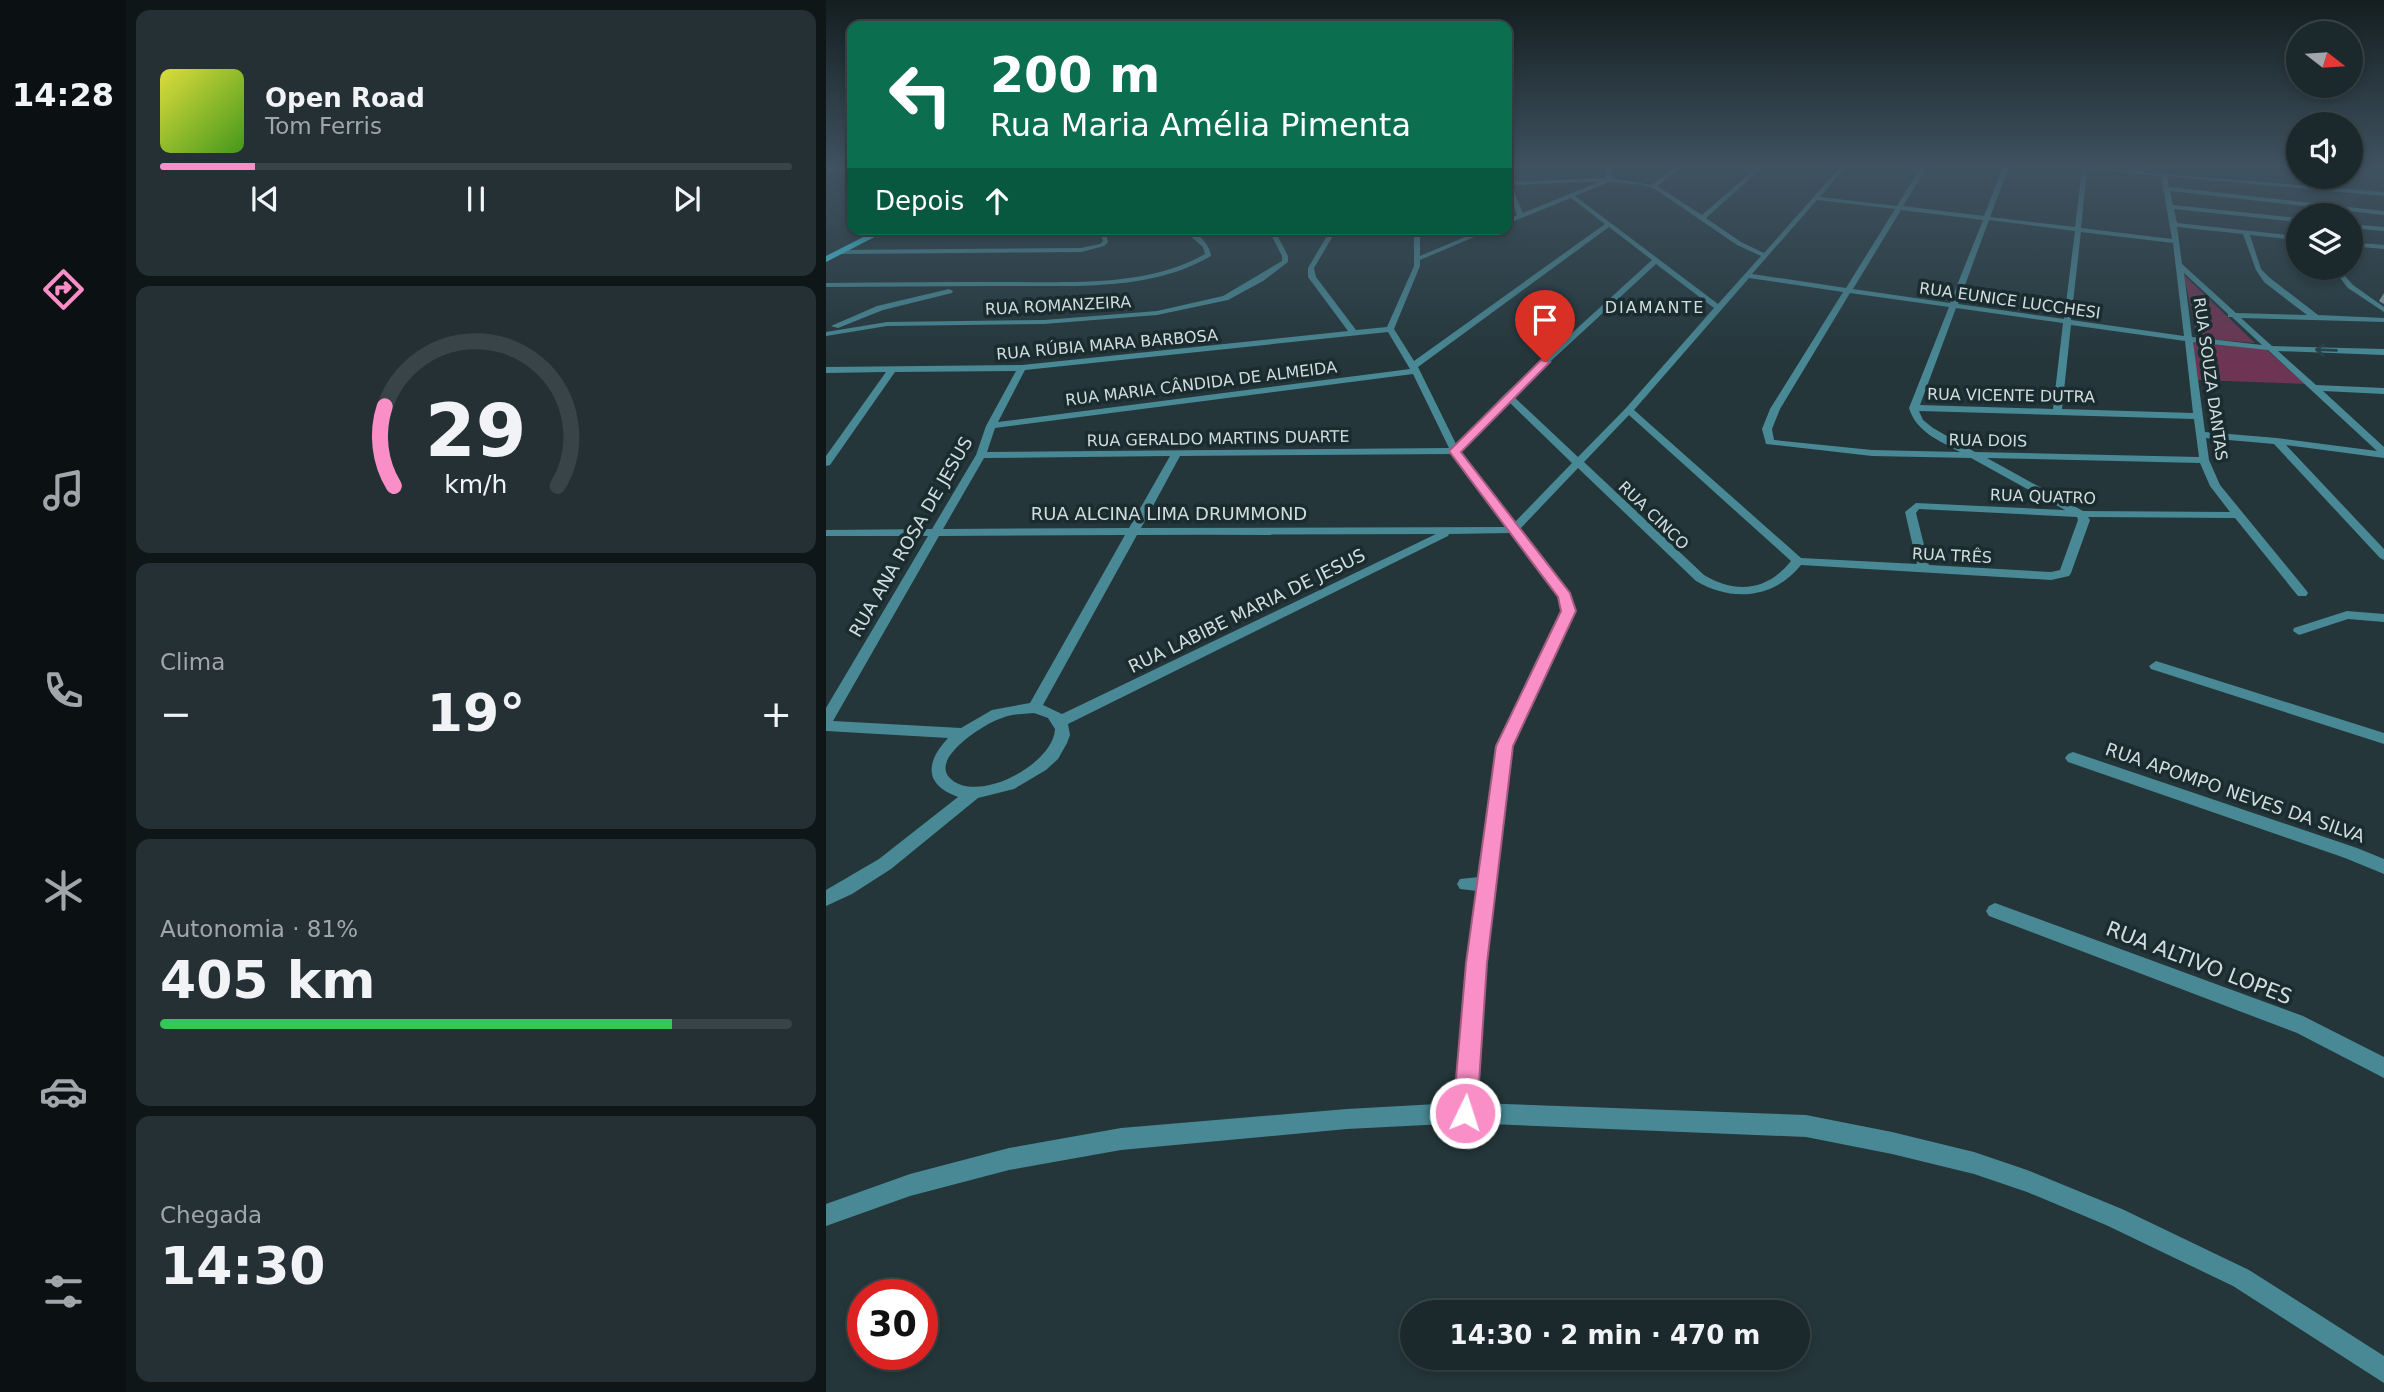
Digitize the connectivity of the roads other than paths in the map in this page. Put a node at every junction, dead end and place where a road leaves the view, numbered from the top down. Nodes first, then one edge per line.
1 (1598, 232) edge
2 (1619, 232) edge
3 (1725, 232) edge
4 (1787, 232) edge
5 (1884, 232) edge
6 (1981, 232) edge
7 (2076, 232) edge
8 (2100, 232) edge
9 (2174, 232) edge
10 (2246, 232) joint
11 (865, 235) edge
12 (874, 235) edge
13 (1104, 235) edge
14 (1192, 235) edge
15 (1274, 235) edge
16 (1330, 235) edge
17 (1417, 235) edge
18 (1476, 235) edge
19 (2286, 237) edge
20 (2175, 241) junction
21 (2363, 245) edge
22 (2384, 247) edge
23 (841, 252) junction
24 (1766, 256) junction
25 (826, 257) edge
26 (1418, 259) junction
27 (1655, 261) junction
28 (2178, 264) junction
29 (1749, 276) junction
30 (2344, 280) edge
31 (977, 284) junction
32 (826, 285) edge
33 (852, 285) junction
34 (1848, 290) junction
35 (826, 293) edge
36 (1954, 306) junction
37 (1720, 309) junction
38 (2384, 310) edge
39 (2231, 315) junction
40 (2316, 318) junction
41 (2384, 320) edge
42 (2068, 322) junction
43 (1390, 329) junction
44 (826, 332) edge
45 (1354, 333) junction
46 (2188, 339) junction
47 (2268, 348) junction
48 (2384, 352) edge
49 (1022, 368) junction
50 (1414, 368) junction
51 (826, 370) edge
52 (891, 370) junction
53 (2314, 388) junction
54 (2384, 391) edge
55 (1508, 396) junction
56 (1914, 408) junction
57 (1629, 410) junction
58 (2057, 412) junction
59 (2198, 416) junction
60 (991, 426) junction
61 (2200, 435) junction
62 (2277, 441) junction
63 (1455, 451) junction
64 (2384, 454) edge
65 (981, 455) junction
66 (1176, 455) junction
67 (1975, 456) junction
68 (2204, 460) junction
69 (826, 463) edge
70 (1578, 464) junction
71 (2081, 514) junction
72 (2238, 515) junction
73 (1513, 530) junction
74 (1133, 531) junction
75 (935, 532) junction
76 (1448, 532) junction
77 (826, 533) edge
78 (2384, 556) edge
79 (1798, 561) junction
80 (1924, 569) junction
81 (2302, 593) dead end
82 (2384, 618) edge
83 (2298, 631) dead end
84 (2156, 666) dead end
85 (1034, 708) junction
86 (826, 720) edge
87 (1060, 721) junction
88 (826, 726) edge
89 (961, 733) junction
90 (2384, 738) edge
91 (2073, 758) dead end
92 (975, 792) junction
93 (2384, 867) edge
94 (1466, 884) dead end
95 (1487, 884) junction
96 (826, 898) edge
97 (1995, 911) dead end
98 (2384, 1068) edge
99 (1465, 1113) junction
100 (826, 1215) edge
101 (2384, 1370) edge

1 - 50 street
2 - 27 street
3 - 24 street
4 - 24 street
5 - 34 street
6 - 36 street, RUA VICENTE DUTRA
7 - 42 street
8 - 20 street
9 - 20 street, RUA SOUZA DANTAS
10 - 19 street
10 - 40 street
11 - 25 main road
12 - 23 main road
13 - 23 street
14 - 31 street
15 - 44 street, RUA ROMANZEIRA
16 - 45 street
17 - 26 street
18 - 26 street
20 - 28 street, RUA SOUZA DANTAS
21 - 22 street
23 - 25 main road
24 - 29 street
26 - 43 street
27 - 37 street
27 - 55 street
28 - 39 street
28 - 46 street, RUA SOUZA DANTAS
29 - 34 street, RUA EUNICE LUCCHESI
29 - 37 street
30 - 38 street
31 - 33 street
31 - 44 street
32 - 33 street
33 - 35 street
34 - 36 street, RUA EUNICE LUCCHESI
34 - 67 street, RUA DOIS
36 - 42 street, RUA EUNICE LUCCHESI
36 - 56 street, RUA VICENTE DUTRA
37 - 57 street
39 - 40 street
39 - 47 street
40 - 41 street
42 - 46 street, RUA EUNICE LUCCHESI
42 - 58 street
43 - 45 street, RUA RÚBIA MARA BARBOSA
43 - 50 street
45 - 49 street, RUA RÚBIA MARA BARBOSA
46 - 47 street, RUA EUNICE LUCCHESI
46 - 59 street, RUA SOUZA DANTAS
48 -> 47 street, RUA EUNICE LUCCHESI
47 - 53 street
49 - 52 street, RUA RÚBIA MARA BARBOSA
49 - 60 street, RUA ANA ROSA DE JESUS
50 - 60 street, RUA MARIA CÂNDIDA DE ALMEIDA
50 - 63 street
51 - 52 street, RUA RÚBIA MARA BARBOSA
52 - 69 street
53 - 54 street
53 - 64 street
55 - 63 street
55 - 70 street, RUA CINCO
56 - 58 street, RUA VICENTE DUTRA
56 - 67 street
57 - 70 street
57 - 79 street
58 - 59 street, RUA VICENTE DUTRA
59 - 61 street, RUA SOUZA DANTAS
60 - 65 street, RUA ANA ROSA DE JESUS
61 - 62 street
61 - 68 street, RUA SOUZA DANTAS
62 - 64 street
62 - 78 street
63 - 66 street, RUA GERALDO MARTINS DUARTE
63 - 73 street
65 - 66 street, RUA GERALDO MARTINS DUARTE
65 - 75 street, RUA ANA ROSA DE JESUS
66 - 74 street
67 - 68 street, RUA DOIS
67 - 71 street
68 - 72 street, RUA SOUZA DANTAS
70 - 73 street
70 - 79 street, RUA CINCO
71 - 72 street, RUA QUATRO
71 - 80 street, RUA TRÊS
71 - 80 street, RUA QUATRO
72 - 81 street, RUA SOUZA DANTAS
73 - 76 street, RUA ALCINA LIMA DRUMMOND
73 - 95 street
74 - 75 street, RUA ALCINA LIMA DRUMMOND
74 - 76 street, RUA ALCINA LIMA DRUMMOND
74 - 85 street
75 - 77 street, RUA ALCINA LIMA DRUMMOND
75 - 86 street, RUA ANA ROSA DE JESUS
76 - 87 street, RUA LABIBE MARIA DE JESUS
79 - 80 street, RUA TRÊS
82 - 83 street
84 - 90 street
85 - 87 street
85 - 89 street
87 - 92 street
88 - 89 street
89 - 92 street
91 - 93 street, RUA APOMPO NEVES DA SILVA
92 - 96 street
94 - 95 street
95 - 99 street
97 - 98 street, RUA ALTIVO LOPES
99 - 100 street
99 - 101 street

